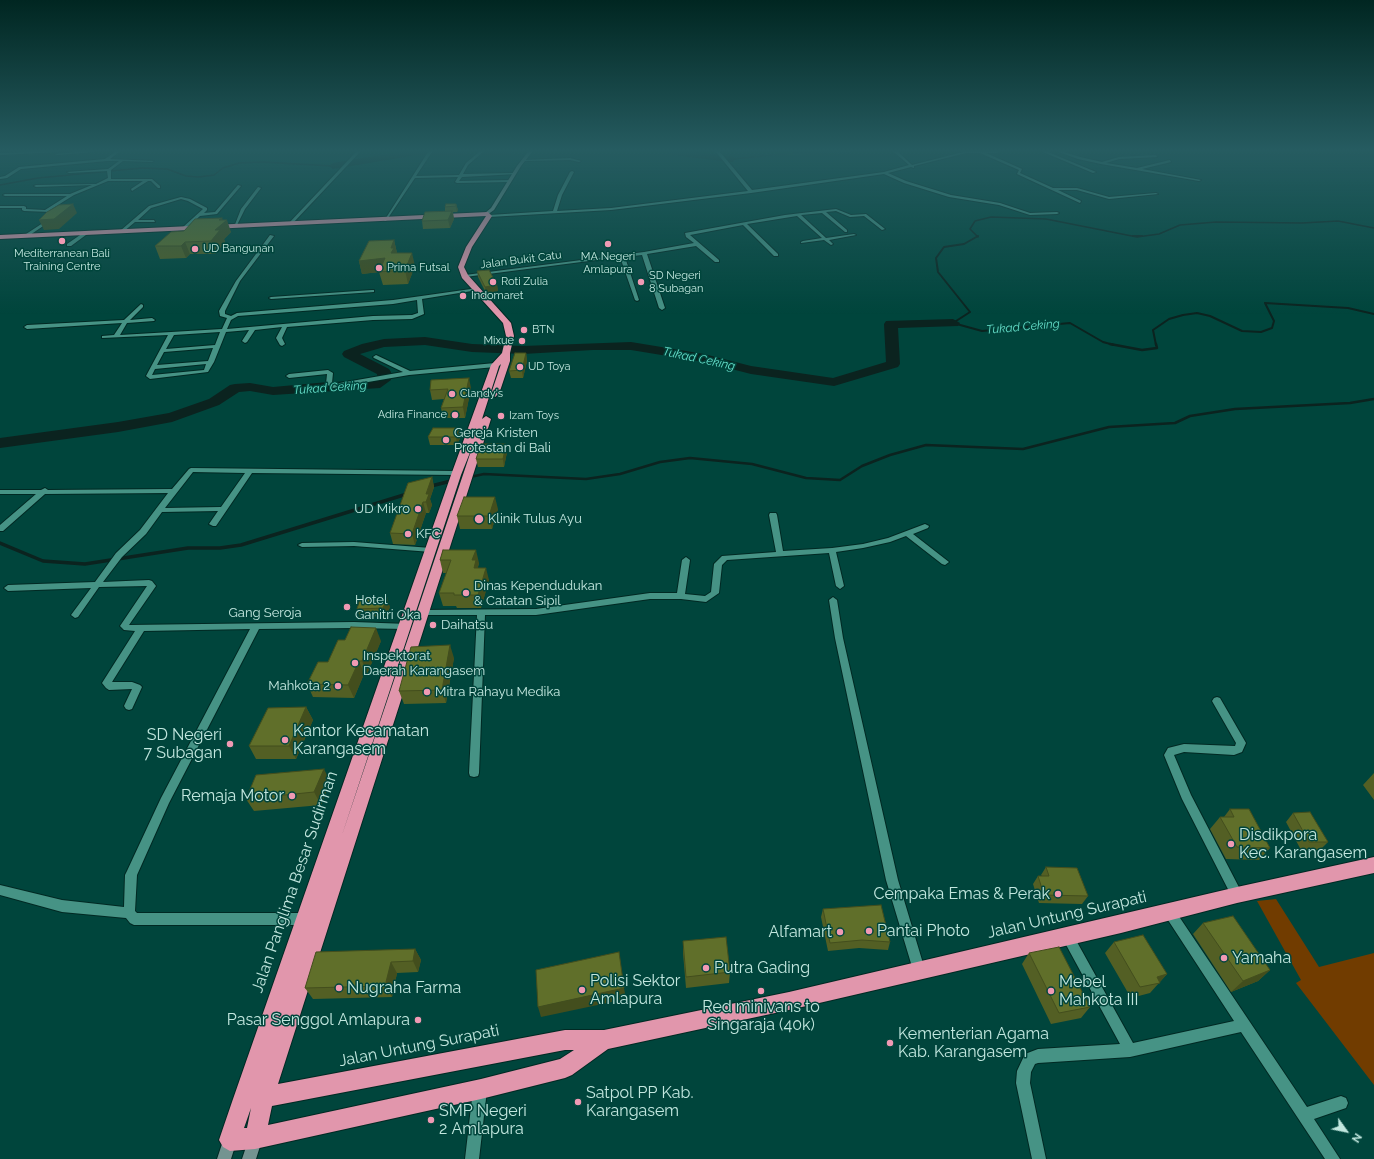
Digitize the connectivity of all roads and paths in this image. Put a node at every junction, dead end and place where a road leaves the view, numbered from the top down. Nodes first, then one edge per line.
1 (54, 206) edge
2 (153, 206) edge
3 (201, 206) edge
4 (222, 206) edge
5 (245, 206) edge
6 (306, 206) edge
7 (394, 206) edge
8 (495, 206) edge
9 (557, 206) edge
10 (639, 206) edge
11 (1006, 206) edge
12 (1, 208) edge
13 (59, 210) edge
14 (46, 211) junction
15 (555, 212) junction
16 (823, 212) junction
17 (1057, 214) dead end
18 (197, 215) junction
19 (798, 215) junction
20 (487, 216) junction
21 (477, 217) junction
22 (54, 218) edge
23 (385, 220) junction
24 (135, 221) junction
25 (154, 221) dead end
26 (291, 223) junction
27 (744, 224) junction
28 (235, 226) junction
29 (184, 228) junction
30 (883, 229) dead end
31 (122, 231) junction
32 (846, 231) dead end
33 (88, 232) junction
34 (477, 234) junction
35 (854, 235) dead end
36 (25, 236) junction
37 (272, 236) dead end
38 (0, 237) edge
39 (825, 239) junction
40 (802, 242) dead end
41 (698, 244) junction
42 (831, 244) dead end
43 (69, 245) dead end
44 (644, 253) junction
45 (776, 255) dead end
46 (622, 256) junction
47 (717, 261) dead end
48 (465, 276) junction
49 (478, 289) junction
50 (372, 291) dead end
51 (332, 295) junction
52 (271, 298) dead end
53 (420, 299) junction
54 (637, 300) dead end
55 (141, 306) dead end
56 (327, 308) junction
57 (662, 308) dead end
58 (231, 318) junction
59 (152, 320) dead end
60 (125, 322) junction
61 (322, 322) junction
62 (285, 326) junction
63 (27, 327) dead end
64 (253, 328) junction
65 (224, 331) junction
66 (172, 334) junction
67 (116, 336) junction
68 (104, 337) dead end
69 (245, 341) dead end
70 (282, 344) dead end
71 (217, 346) junction
72 (162, 351) junction
73 (506, 353) dead end
74 (376, 357) dead end
75 (211, 362) junction
76 (495, 365) junction
77 (153, 367) junction
78 (409, 373) junction
79 (290, 376) dead end
80 (250, 470) junction
81 (458, 483) junction
82 (45, 490) junction
83 (174, 491) junction
84 (0, 492) edge
85 (223, 509) junction
86 (160, 510) junction
87 (773, 515) dead end
88 (213, 524) dead end
89 (924, 526) dead end
90 (0, 529) edge
91 (908, 533) junction
92 (302, 545) dead end
93 (430, 550) junction
94 (832, 550) junction
95 (780, 554) junction
96 (686, 560) dead end
97 (945, 562) dead end
98 (97, 585) junction
99 (840, 586) dead end
100 (8, 588) dead end
101 (681, 596) junction
102 (833, 600) dead end
103 (422, 612) junction
104 (481, 613) junction
105 (75, 615) dead end
106 (256, 626) junction
107 (405, 626) junction
108 (141, 629) junction
109 (392, 682) junction
110 (1216, 701) dead end
111 (129, 706) dead end
112 (474, 774) dead end
113 (1374, 865) edge
114 (0, 890) edge
115 (1237, 895) junction
116 (129, 912) junction
117 (1170, 913) junction
118 (304, 919) junction
119 (1068, 936) junction
120 (919, 970) junction
121 (1245, 1025) junction
122 (604, 1040) junction
123 (1130, 1050) junction
124 (481, 1089) junction
125 (264, 1097) junction
126 (243, 1099) junction
127 (1341, 1103) dead end
128 (1305, 1115) junction
129 (255, 1138) junction
130 (227, 1150) edge
131 (249, 1159) edge
132 (472, 1159) edge
133 (1039, 1159) edge
134 (1333, 1159) edge

1 - 14 street
2 - 24 street
3 - 18 street
4 - 18 street
5 - 28 street
6 - 26 street
7 - 23 street
8 - 20 main road
9 - 15 street
10 - 15 street
11 - 17 street
12 - 14 street
13 - 14 street
15 - 20 street
16 - 19 street
16 - 30 street
16 - 32 street
18 - 29 street
19 - 27 street
19 - 39 street
20 - 21 highway
20 - 34 highway
21 - 23 highway
21 - 34 highway
22 - 36 street
23 - 26 highway
24 - 25 street
24 - 31 street
26 - 28 highway
27 - 41 street
27 - 45 street
28 - 29 highway
29 - 31 highway
31 - 33 highway
33 - 36 highway
33 - 43 street
34 - 48 highway
35 - 39 street
36 - 38 highway
37 - 58 street
39 - 40 street
39 - 42 street
41 - 44 street, Jalan Bukit Catu
41 - 47 street
44 - 46 street, Jalan Bukit Catu
44 - 57 street
46 - 48 street, Jalan Bukit Catu
46 - 54 street
48 - 49 highway
49 - 53 street
49 - 73 highway
50 - 51 street
51 - 52 street
51 - 56 street
53 - 56 street
53 - 61 street
55 - 60 street
56 - 58 street
56 - 61 street
58 - 65 street
59 - 60 street
60 - 63 street
60 - 67 street
61 - 62 street
62 - 64 street
62 - 70 street
64 - 65 street
64 - 69 street
65 - 66 street
65 - 71 street
66 - 67 street
66 - 72 street
67 - 68 street
71 - 72 street
71 - 75 street
72 - 77 street
74 - 78 street
75 - 77 street
75 - 77 street
76 - 78 street
76 - 81 highway, Jalan Panglima Besar Sudirman
76 - 81 highway, Jalan Panglima Besar Sudirman
78 - 79 street
80 - 81 street
80 - 83 street
80 - 85 street
81 - 93 highway, Jalan Panglima Besar Sudirman
81 - 103 highway, Jalan Panglima Besar Sudirman
82 - 83 street
82 - 84 street
82 - 90 street
83 - 86 street
85 - 86 street
85 - 88 street
86 - 98 street
87 - 95 street
89 - 91 street
91 - 94 street
91 - 97 street
92 - 93 street
93 - 107 highway, Jalan Panglima Besar Sudirman
94 - 95 street
94 - 99 street
95 - 101 street
96 - 101 street
98 - 100 street
98 - 105 street
98 - 108 street, Gang Seroja
101 - 104 street
102 - 120 street
103 - 104 street
103 - 109 highway, Jalan Panglima Besar Sudirman
104 - 112 street
106 - 107 street, Gang Seroja
106 - 108 street, Gang Seroja
106 - 116 street
107 - 109 highway, Jalan Panglima Besar Sudirman
108 - 111 street
109 - 118 highway, Jalan Panglima Besar Sudirman
109 - 125 highway, Jalan Panglima Besar Sudirman
110 - 115 street
113 - 115 highway, Jalan Untung Surapati
114 - 116 street
115 - 117 highway, Jalan Untung Surapati
116 - 118 street
117 - 119 highway, Jalan Untung Surapati
117 - 121 street
118 - 126 highway, Jalan Panglima Besar Sudirman
119 - 120 highway, Jalan Untung Surapati
119 - 123 street
120 - 122 highway, Jalan Untung Surapati
121 - 123 street
121 - 128 street
122 - 124 highway, Jalan Untung Surapati
122 - 125 highway, Jalan Untung Surapati
123 - 133 street
124 - 129 highway, Jalan Untung Surapati
124 - 132 street
125 - 126 highway, Jalan Untung Surapati
125 - 129 highway, Jalan Panglima Besar Sudirman
126 - 130 highway, Jalan Panglima Besar Sudirman
127 - 128 street
128 - 134 street
129 - 130 highway, Jalan Panglima Besar Sudirman
129 - 131 main road, Jalan Panglima Besar Sudirman

